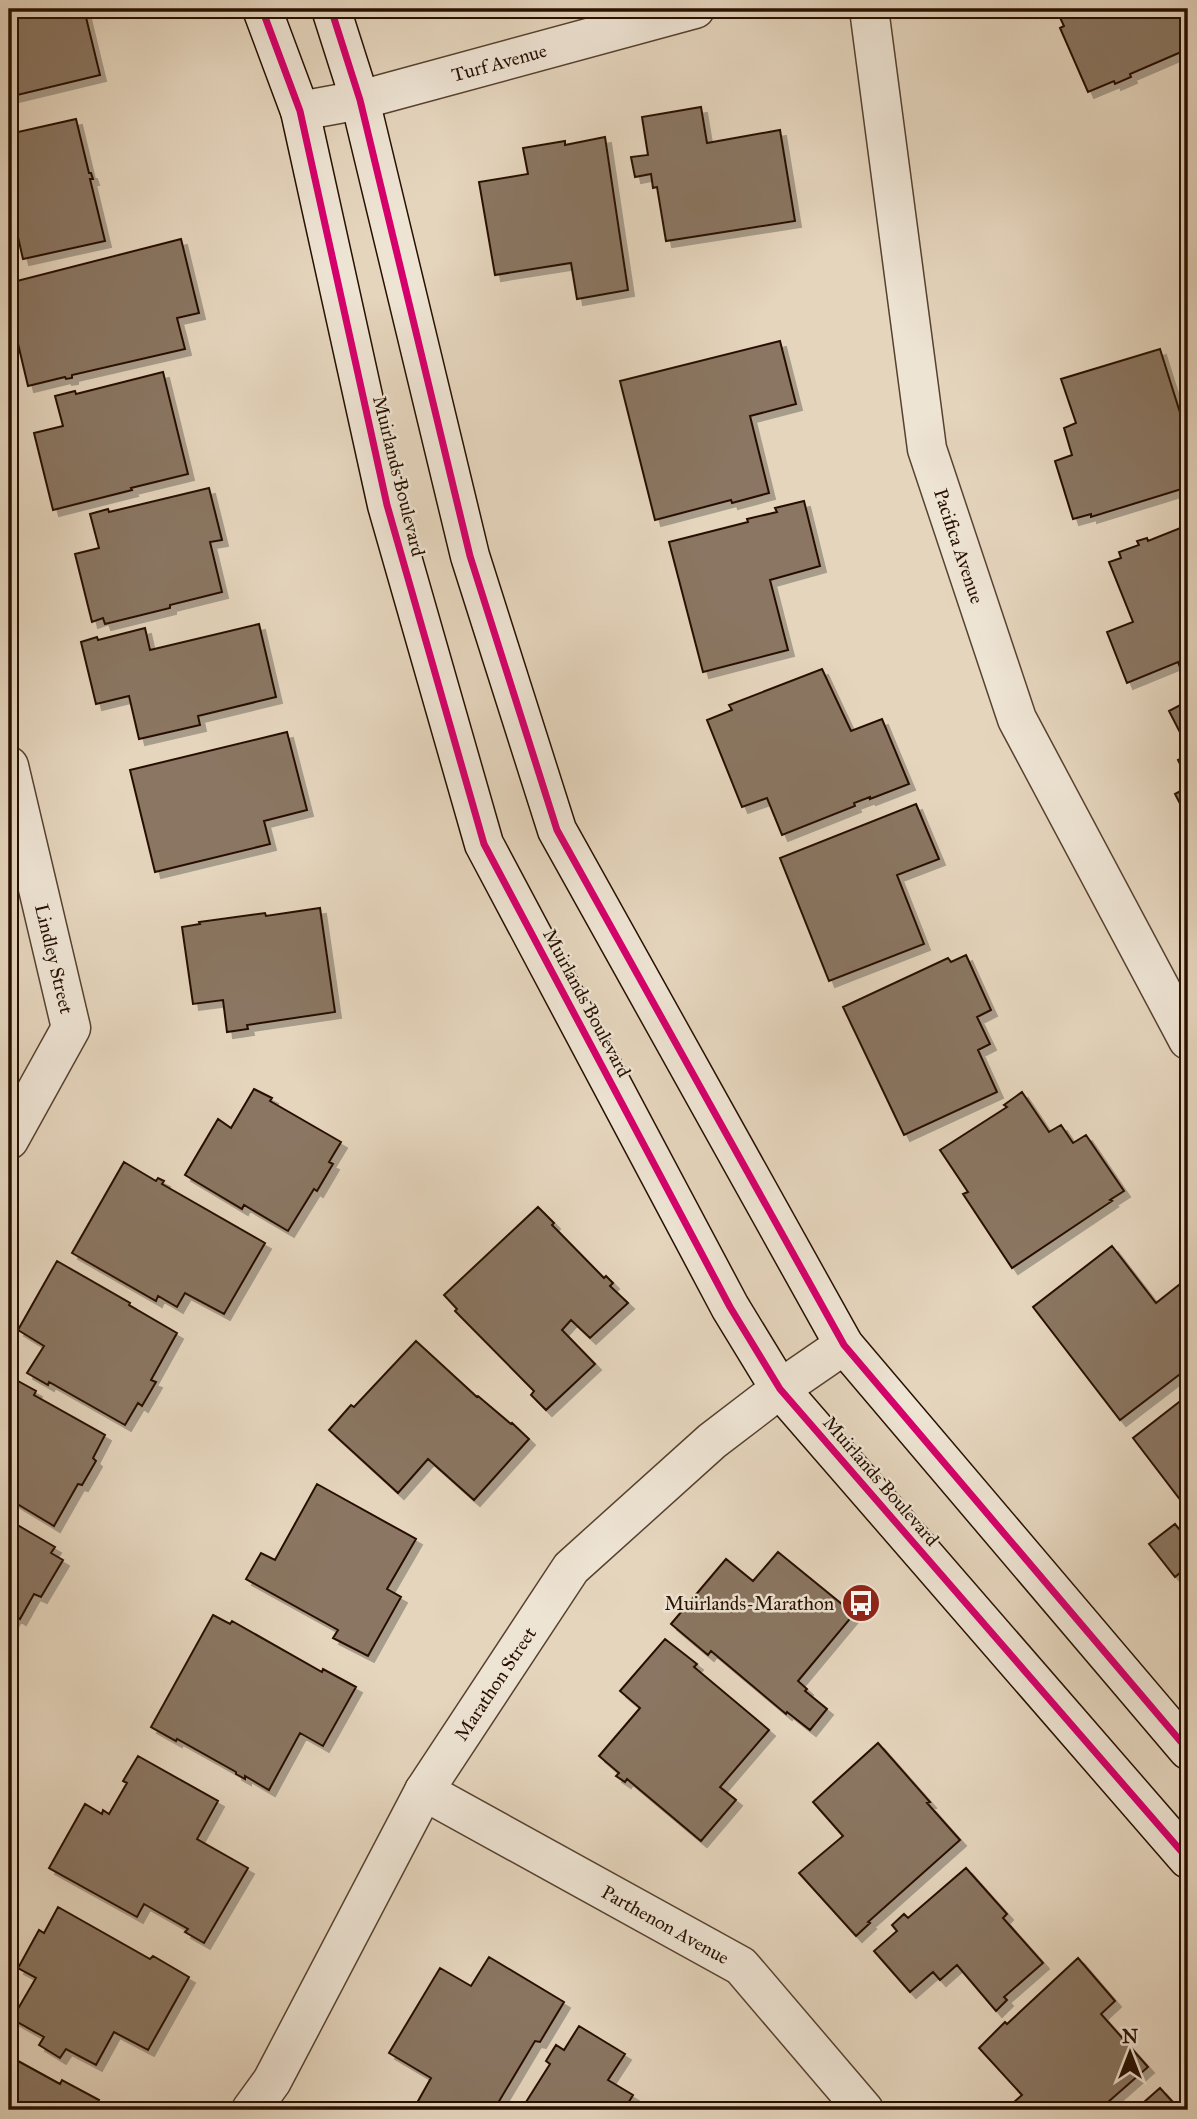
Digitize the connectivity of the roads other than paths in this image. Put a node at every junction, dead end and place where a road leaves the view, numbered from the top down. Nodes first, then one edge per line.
1 (262, 9) edge
2 (331, 9) edge
3 (695, 9) edge
4 (869, 9) edge
5 (360, 100) junction
6 (300, 111) junction
7 (9, 766) edge
8 (1188, 1040) edge
9 (9, 1140) edge
10 (844, 1345) junction
11 (780, 1389) junction
12 (1188, 1750) edge
13 (424, 1791) junction
14 (1188, 1859) edge
15 (251, 2110) edge
16 (864, 2110) edge

1 - 6 main road, Muirlands Boulevard
2 - 5 main road
3 - 5 main road, Turf Avenue
4 - 8 main road, Pacifica Avenue
5 - 6 main road, Turf Avenue
5 - 10 main road
6 - 11 main road, Muirlands Boulevard
7 - 9 main road, Lindley Street
10 - 11 main road, Marathon Street
10 - 12 main road
11 - 13 main road, Marathon Street
11 - 14 main road, Muirlands Boulevard
13 - 15 main road, Marathon Street
13 - 16 main road, Parthenon Avenue

